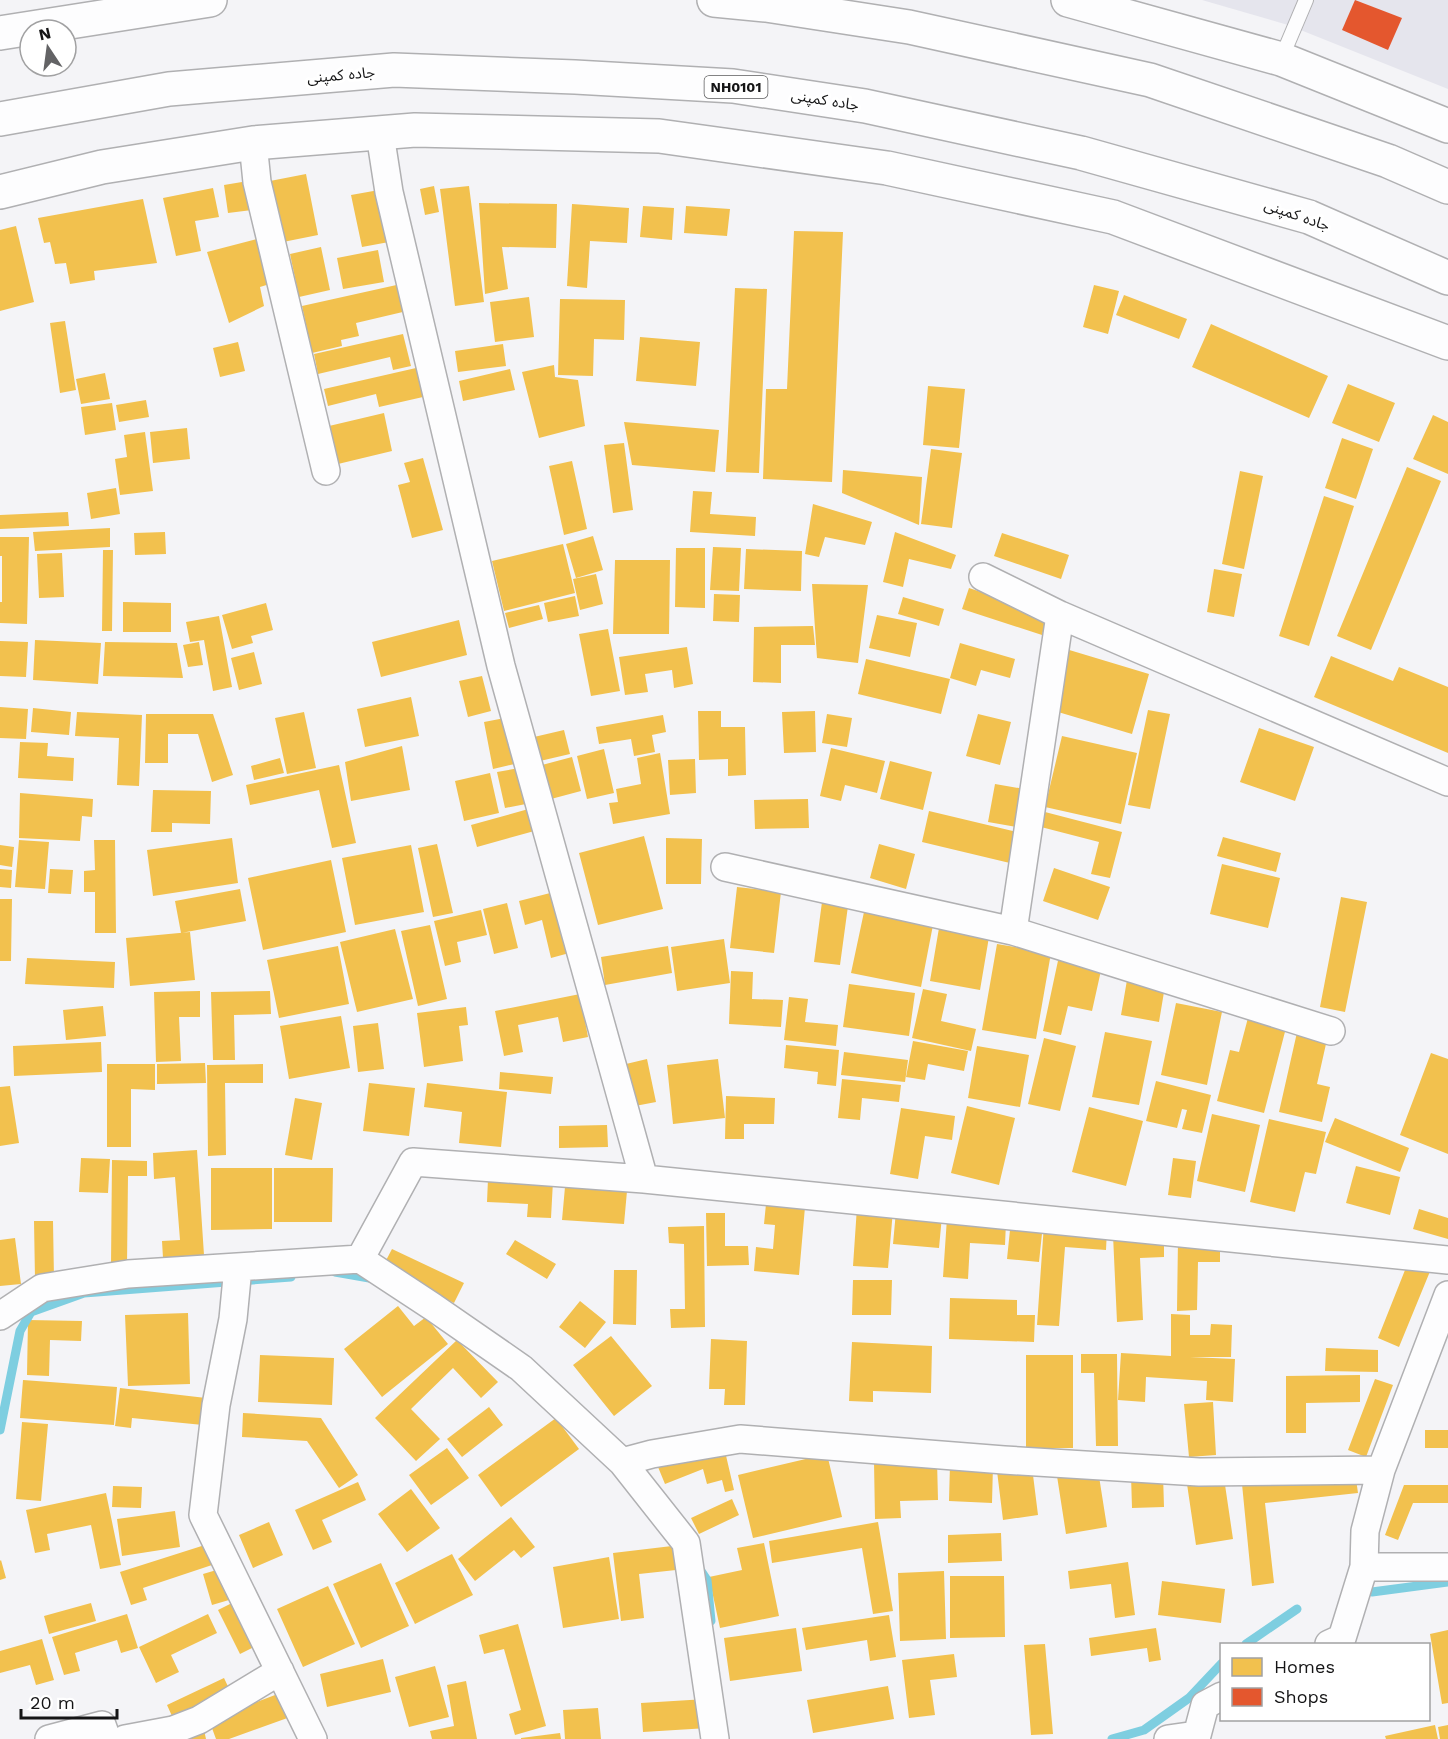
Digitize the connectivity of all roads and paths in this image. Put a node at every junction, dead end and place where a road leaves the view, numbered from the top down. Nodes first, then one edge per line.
1 (210, 0) edge
2 (714, 0) edge
3 (1068, 0) edge
4 (1306, 0) edge
5 (766, 3) edge
6 (0, 33) edge
7 (1281, 59) junction
8 (0, 119) edge
9 (1448, 126) edge
10 (380, 134) junction
11 (253, 143) junction
12 (1448, 187) edge
13 (0, 192) edge
14 (1448, 278) edge
15 (1448, 343) edge
16 (326, 471) dead end
17 (983, 577) dead end
18 (1060, 615) junction
19 (1448, 782) edge
20 (725, 867) dead end
21 (1013, 931) junction
22 (1331, 1031) dead end
23 (644, 1179) junction
24 (360, 1259) junction
25 (1448, 1260) edge
26 (238, 1267) junction
27 (1448, 1295) edge
28 (0, 1316) edge
29 (622, 1462) junction
30 (1381, 1470) junction
31 (1364, 1567) junction
32 (1448, 1567) edge
33 (1331, 1643) edge
34 (280, 1671) junction
35 (1220, 1697) edge
36 (1196, 1737) edge
37 (49, 1739) edge
38 (107, 1739) edge
39 (125, 1739) edge
40 (313, 1739) edge
41 (715, 1739) edge
42 (1168, 1739) edge

1 - 6 main road
2 - 5 main road
3 - 7 main road
4 - 7 lane
5 - 12 main road
7 - 9 main road
8 - 14 main road, جاده کمپنی / NH0101
10 - 11 main road
10 - 15 main road
10 - 23 street
11 - 13 main road
11 - 16 street
17 - 18 street
18 - 19 street
18 - 21 street
20 - 21 street
21 - 22 street
23 - 24 street
23 - 25 street
24 - 26 street
24 - 29 street
26 - 28 street
26 - 34 street
27 - 30 street
29 - 30 street
29 - 41 street
30 - 31 street
31 - 32 street
31 - 33 street
34 - 39 street
34 - 40 street
35 - 36 street
36 - 42 street
37 - 38 street

